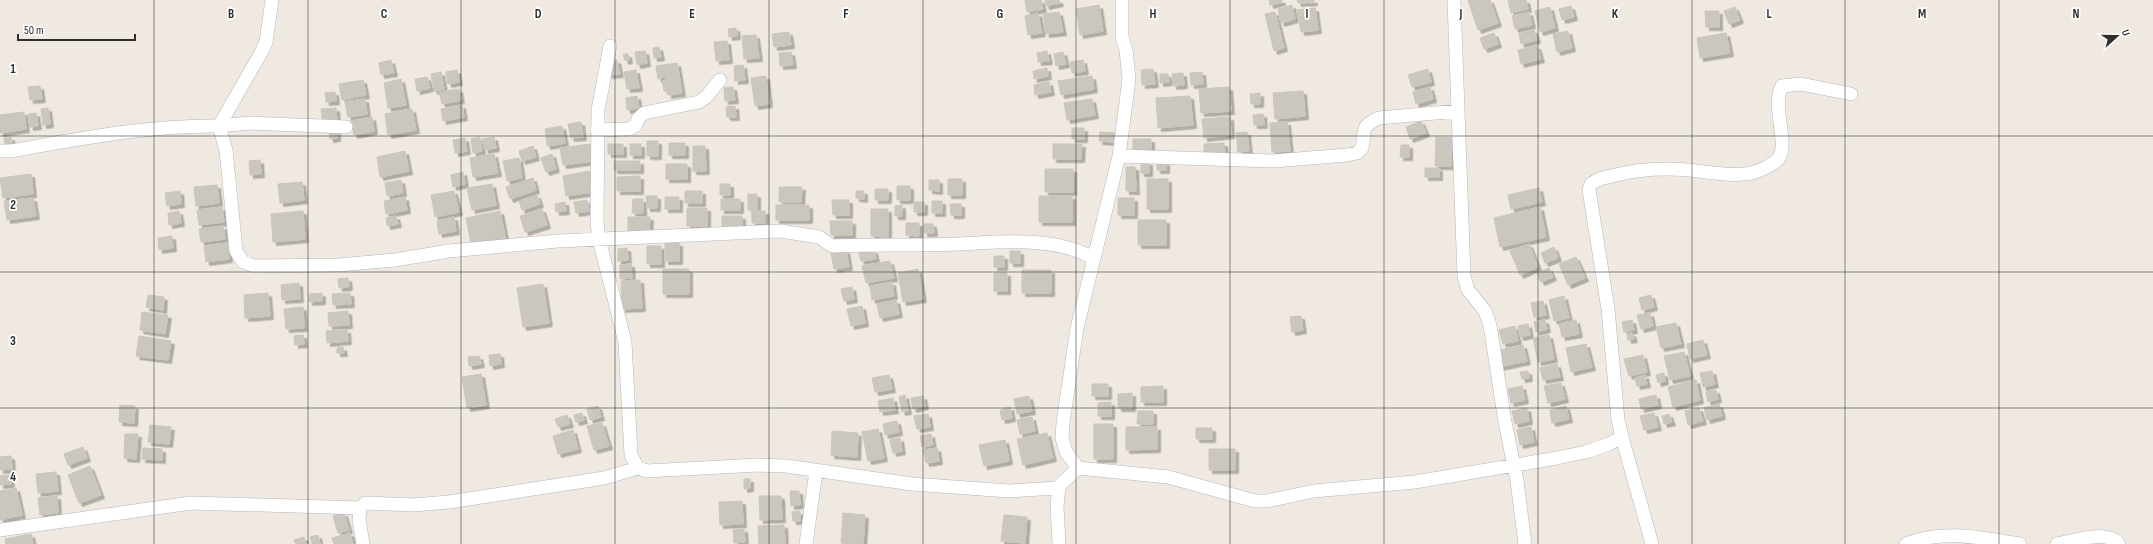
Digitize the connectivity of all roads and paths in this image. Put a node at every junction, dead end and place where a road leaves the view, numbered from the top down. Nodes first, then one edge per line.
1 (272, 0) edge
2 (1122, 0) edge
3 (1454, 0) edge
4 (610, 46) dead end
5 (720, 80) dead end
6 (1850, 94) dead end
7 (1458, 111) junction
8 (220, 126) junction
9 (346, 127) dead end
10 (598, 130) junction
11 (0, 151) edge
12 (1119, 156) junction
13 (598, 239) junction
14 (1094, 258) junction
15 (1622, 436) junction
16 (1513, 464) junction
17 (638, 468) junction
18 (1078, 468) junction
19 (816, 471) junction
20 (1059, 486) junction
21 (360, 508) junction
22 (0, 530) edge
23 (363, 544) edge
24 (806, 544) edge
25 (1059, 544) edge
26 (1525, 544) edge
27 (1652, 544) edge
28 (1906, 544) edge
29 (2020, 544) edge
30 (2057, 544) edge
31 (2119, 544) edge

1 - 8 street
2 - 12 street
3 - 7 street
4 - 10 street
5 - 10 street
6 - 15 street
7 - 12 street
7 - 16 street
8 - 9 street
8 - 11 street
8 - 13 street
10 - 13 street
12 - 14 street
13 - 14 street
13 - 17 street
14 - 18 street
15 - 16 street
15 - 27 street
16 - 18 street
16 - 26 street
17 - 19 street
17 - 21 street
18 - 20 street
19 - 20 street
19 - 24 street
20 - 25 street
21 - 22 street
21 - 23 street
28 - 29 street
30 - 31 street

